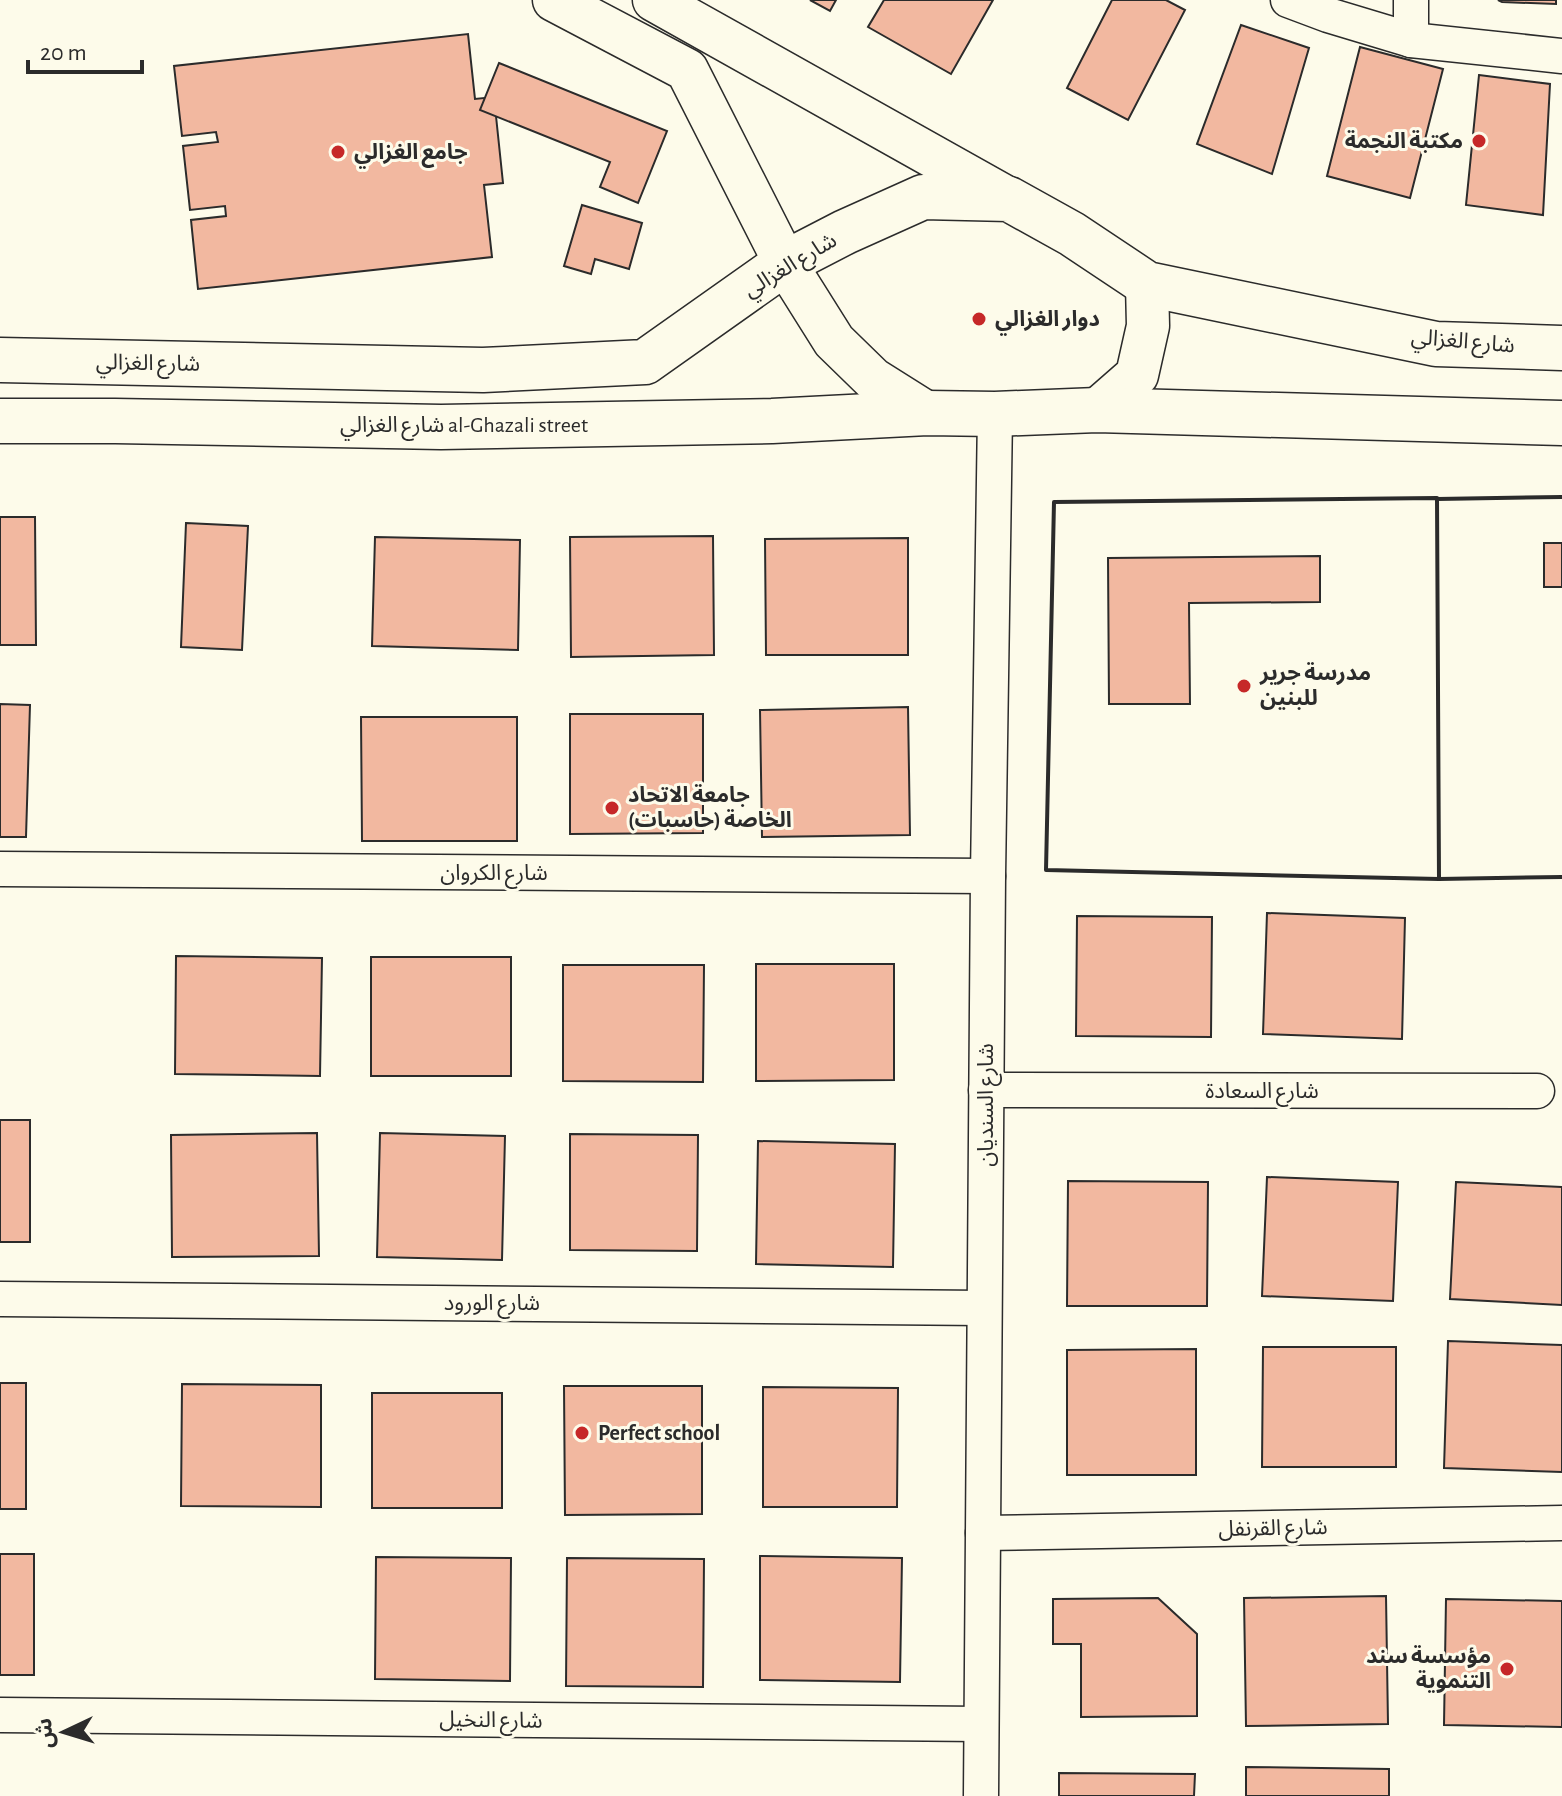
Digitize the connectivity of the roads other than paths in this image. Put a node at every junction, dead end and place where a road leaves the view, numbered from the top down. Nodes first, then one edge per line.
1 (554, 0) edge
2 (654, 0) edge
3 (1288, 0) edge
4 (1411, 0) edge
5 (1411, 40) junction
6 (1562, 56) edge
7 (1009, 199) junction
8 (785, 263) junction
9 (1147, 284) junction
10 (1562, 348) edge
11 (0, 360) edge
12 (1097, 410) junction
13 (927, 413) junction
14 (995, 414) junction
15 (0, 421) edge
16 (1562, 423) edge
17 (0, 869) edge
18 (988, 876) junction
19 (986, 1090) junction
20 (1537, 1091) dead end
21 (0, 1299) edge
22 (984, 1308) junction
23 (1562, 1523) edge
24 (983, 1533) junction
25 (0, 1715) edge
26 (981, 1724) junction
27 (981, 1796) edge

1 - 8 street
2 - 7 street
3 - 5 street
4 - 5 street
5 - 6 street
7 - 8 main road, شارع الغزالي
7 - 9 main road, شارع الغزالي
8 - 11 main road, شارع الغزالي
8 - 13 street
9 - 10 main road, شارع الغزالي
9 - 12 street
12 - 14 main road
12 - 16 main road
13 - 14 main road
13 - 15 main road, شارع الغزالي al-Ghazali street
14 - 18 street, شارع السنديان
17 - 18 street, شارع الكروان
18 - 19 street, شارع السنديان
19 - 20 street, شارع السعادة
19 - 22 street, شارع السنديان
21 - 22 street, شارع الورود
22 - 24 street, شارع السنديان
23 - 24 street, شارع القرنفل
24 - 26 street, شارع السنديان
25 - 26 street, شارع النخيل
26 - 27 street, شارع السنديان

